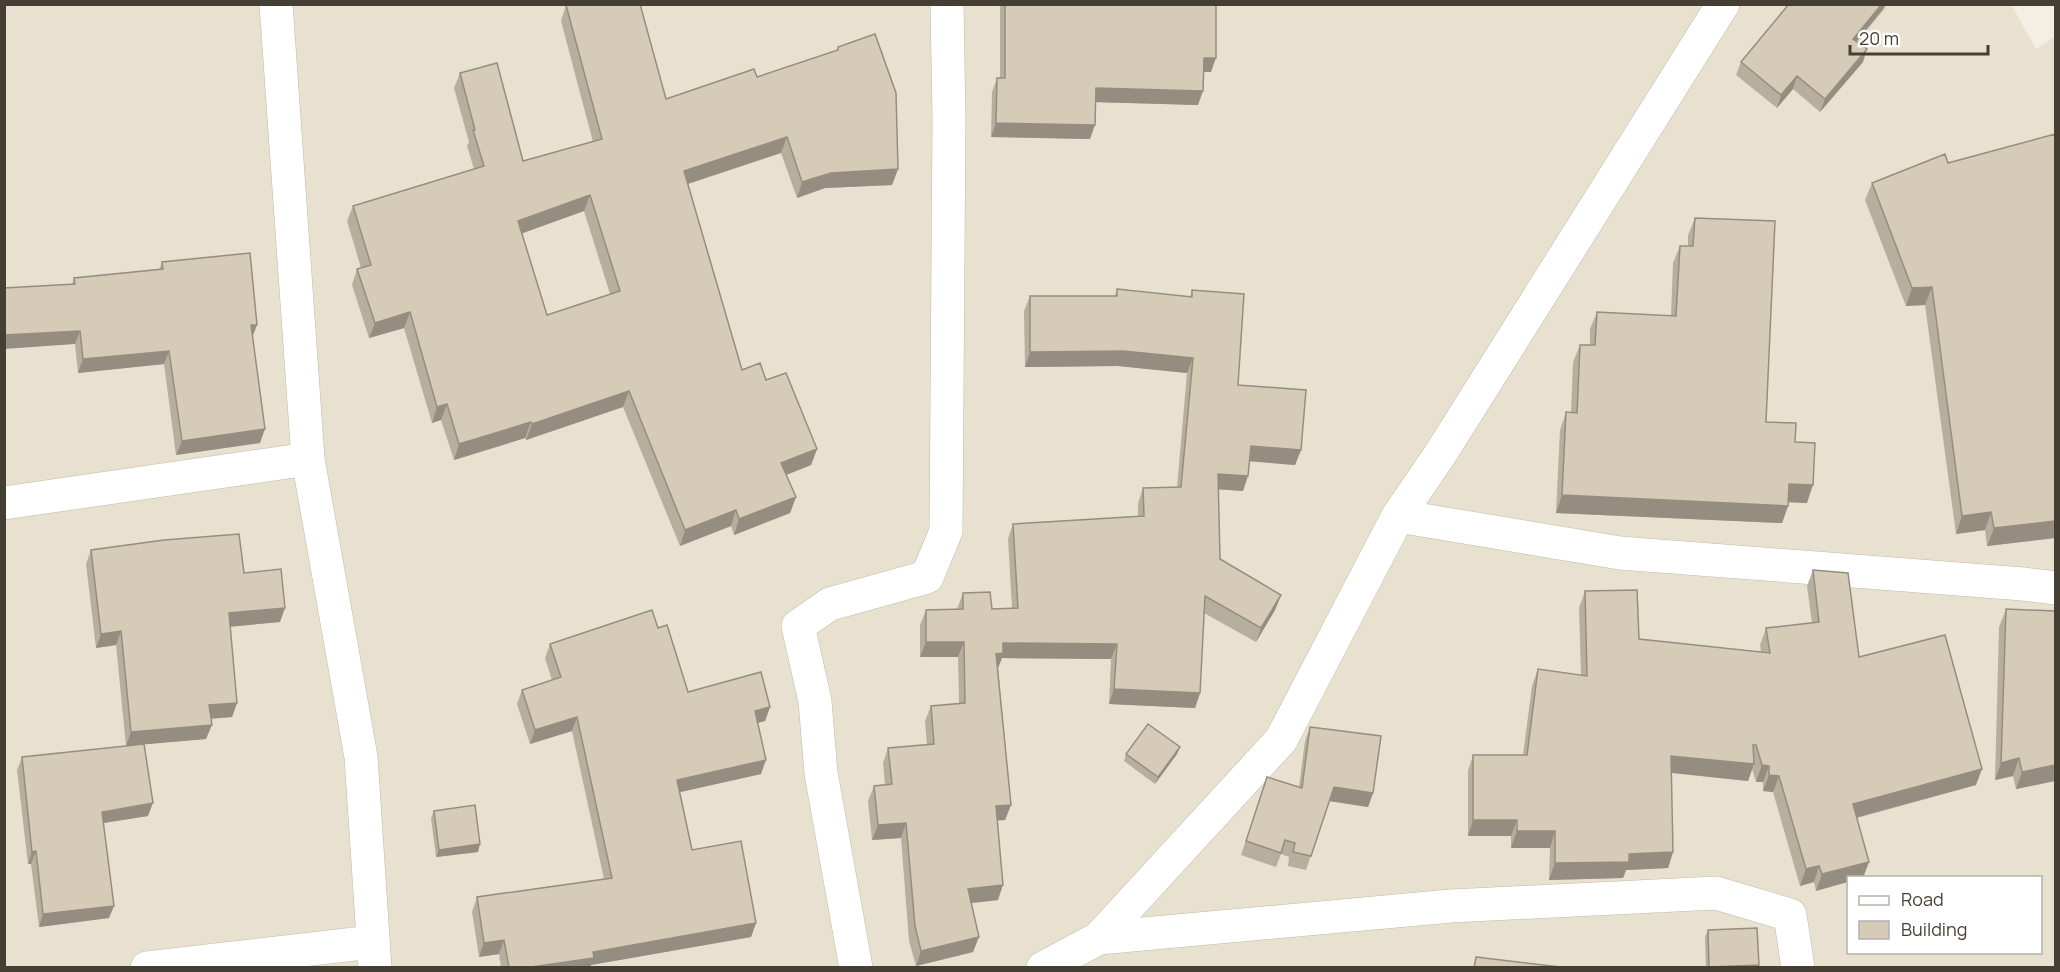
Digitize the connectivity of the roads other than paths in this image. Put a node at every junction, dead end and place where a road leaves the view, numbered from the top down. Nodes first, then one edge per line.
1 (276, 4) edge
2 (947, 4) edge
3 (1723, 4) edge
4 (308, 459) junction
5 (4, 503) edge
6 (1398, 516) junction
7 (2055, 588) edge
8 (1099, 938) junction
9 (374, 955) edge
10 (147, 968) edge
11 (856, 968) edge
12 (1043, 968) edge
13 (1798, 968) edge

1 - 4 street
2 - 11 street
3 - 6 street
4 - 5 street
4 - 9 street
6 - 7 street
6 - 8 street
8 - 12 street
8 - 13 street
9 - 10 street

